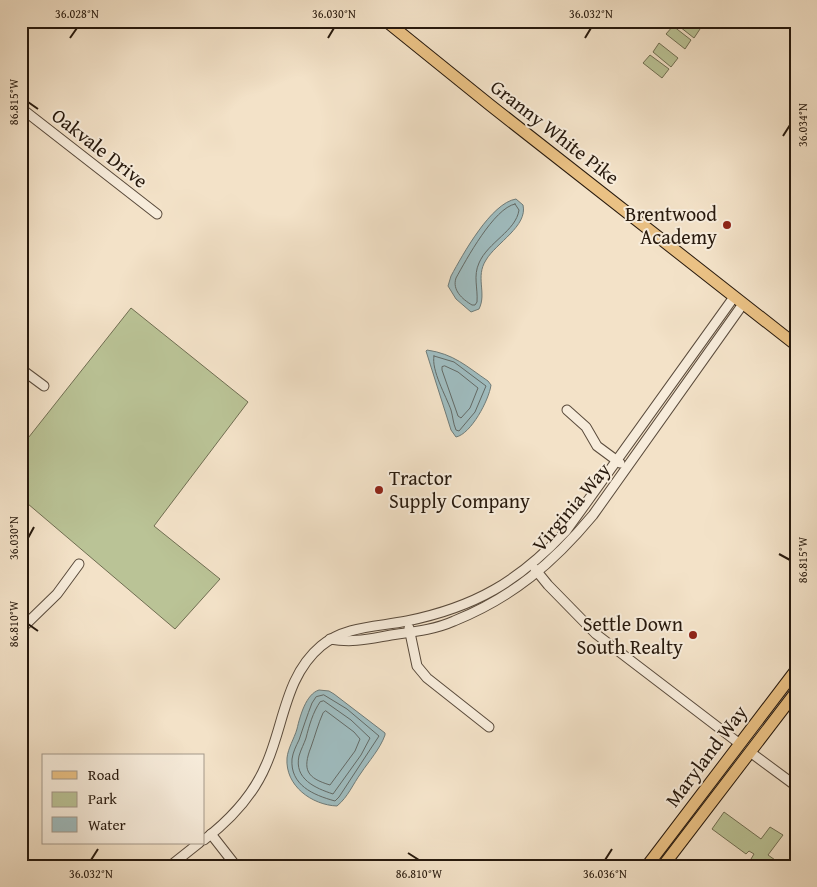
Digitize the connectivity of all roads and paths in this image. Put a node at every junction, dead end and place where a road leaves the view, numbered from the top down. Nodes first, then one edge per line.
1 (386, 21) edge
2 (21, 108) edge
3 (157, 214) dead end
4 (738, 300) junction
5 (796, 345) edge
6 (21, 369) edge
7 (44, 386) dead end
8 (567, 410) dead end
9 (617, 461) junction
10 (626, 468) junction
11 (79, 564) dead end
12 (532, 564) junction
13 (538, 572) junction
14 (408, 621) junction
15 (21, 629) edge
16 (410, 632) junction
17 (330, 639) junction
18 (796, 670) edge
19 (796, 692) edge
20 (489, 727) dead end
21 (740, 744) junction
22 (750, 752) junction
23 (796, 786) edge
24 (208, 837) edge
25 (198, 844) edge
26 (170, 866) edge
27 (236, 866) edge
28 (647, 866) edge
29 (663, 866) edge

1 - 4 main road, Granny White Pike
2 - 3 street, Oakvale Drive
4 - 5 main road, Granny White Pike
4 - 9 street, Virginia Way
4 - 10 street, Virginia Way
6 - 7 street
8 - 9 street
9 - 10 street
9 - 12 street, Virginia Way
10 - 13 street, Virginia Way
11 - 15 street
12 - 13 street
12 - 14 street, Virginia Way
13 - 16 street, Virginia Way
13 - 21 street
14 - 16 street
14 - 17 street, Virginia Way
16 - 17 street, Virginia Way
16 - 20 street
17 - 24 street, Virginia Way
18 - 21 main road, Maryland Way
19 - 22 main road, Maryland Way
21 - 22 main road
21 - 28 main road, Maryland Way
22 - 23 street
22 - 29 main road, Maryland Way
24 - 27 street
25 - 26 street

